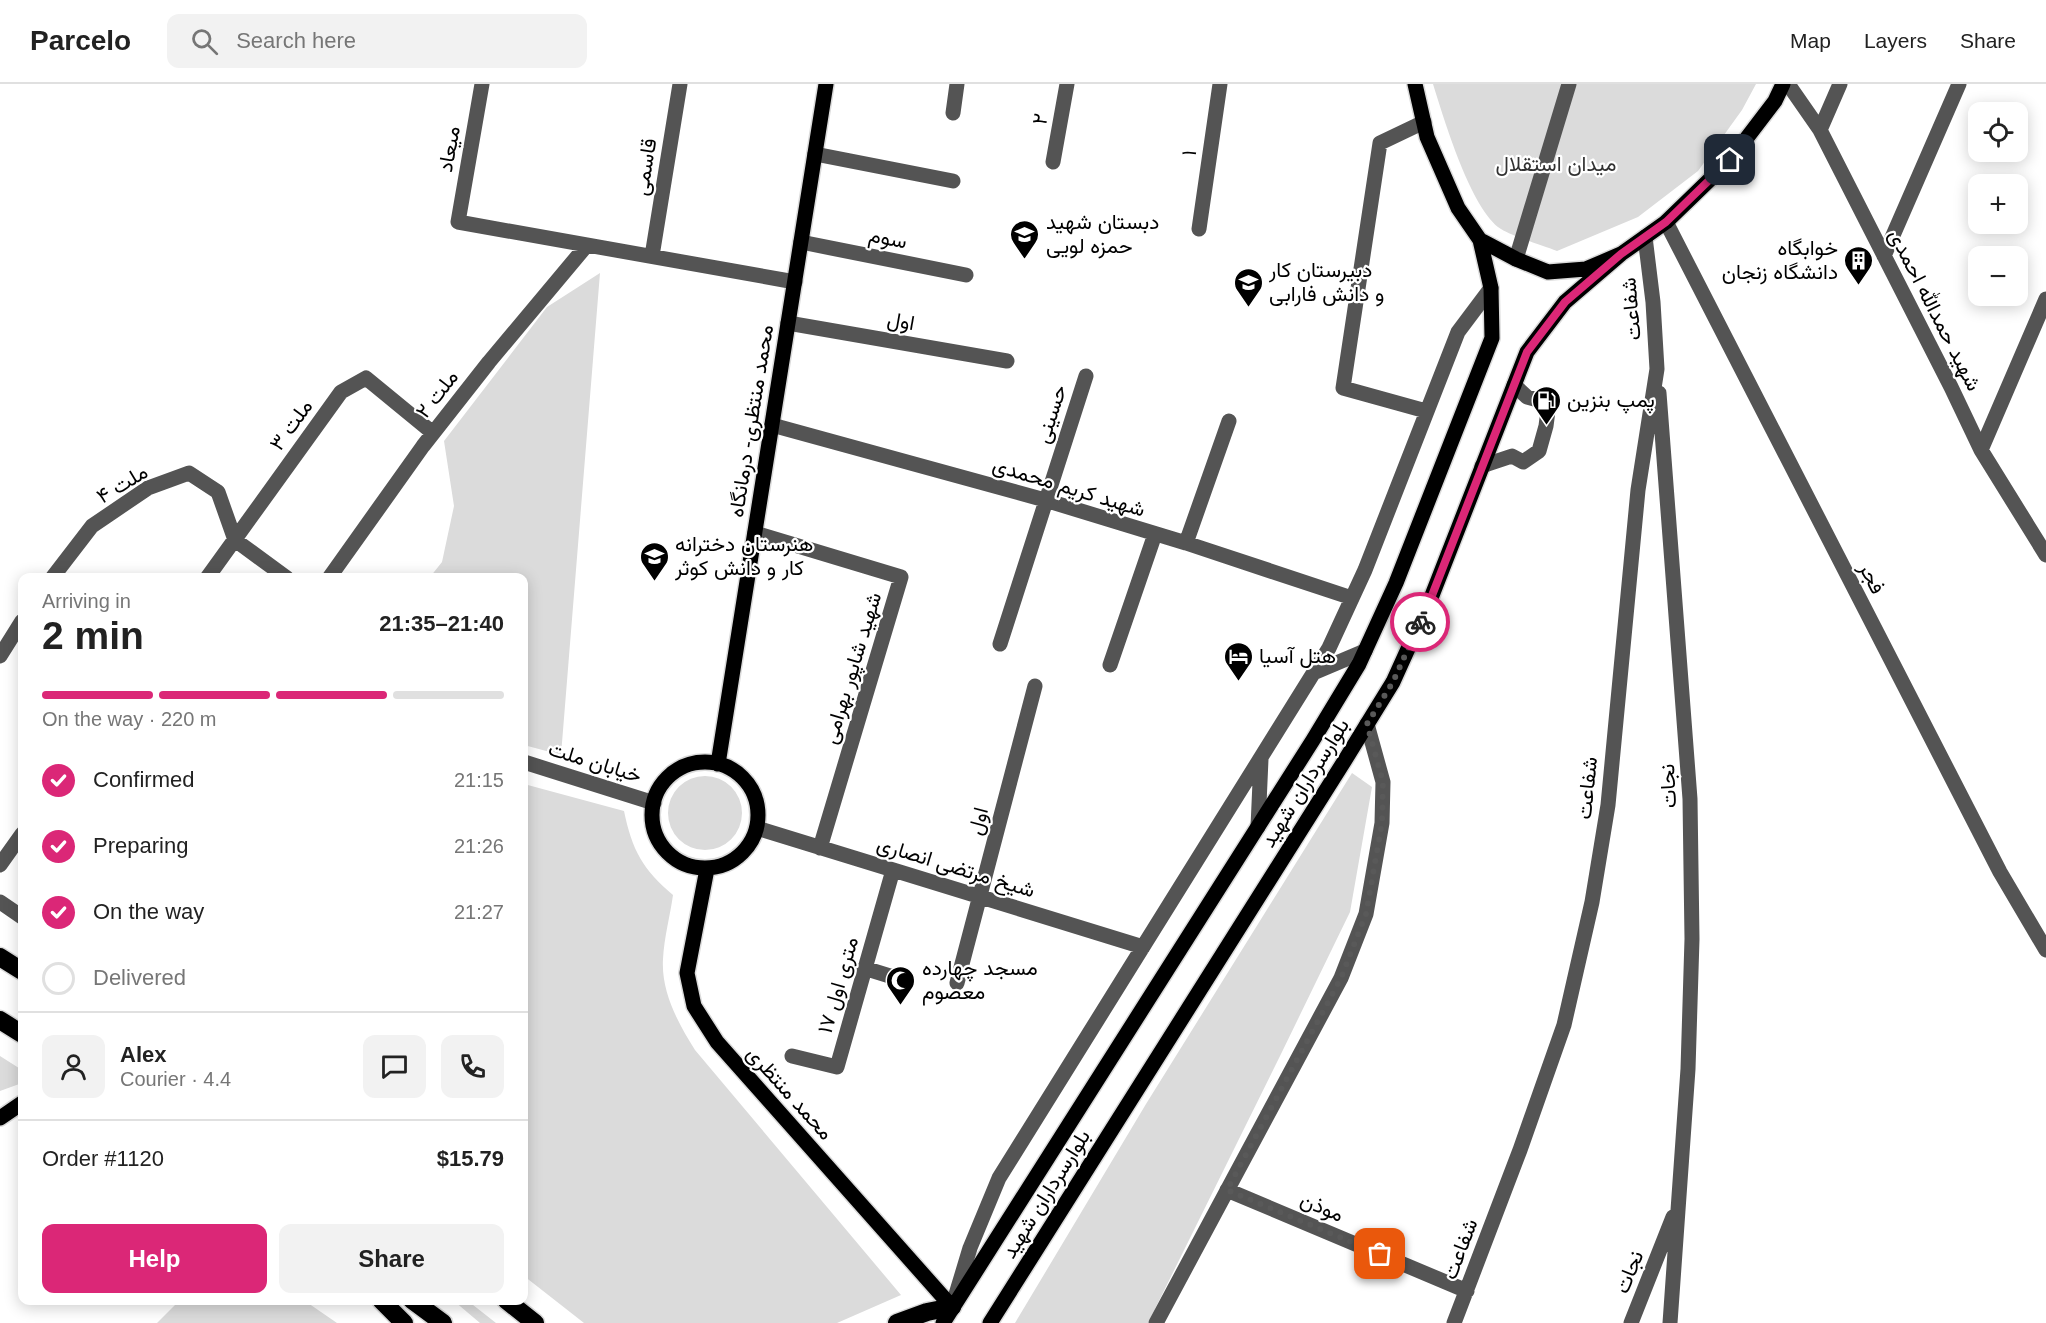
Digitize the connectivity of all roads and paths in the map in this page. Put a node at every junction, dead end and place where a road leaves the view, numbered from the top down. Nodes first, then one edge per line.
1 (482, 84) edge
2 (680, 84) edge
3 (826, 84) edge
4 (957, 84) edge
5 (1067, 84) edge
6 (1220, 84) edge
7 (1415, 84) edge
8 (1569, 84) edge
9 (1783, 84) edge
10 (1788, 84) edge
11 (1840, 84) edge
12 (1959, 84) edge
13 (953, 113) dead end
14 (1424, 122) junction
15 (1820, 130) junction
16 (815, 154) junction
17 (1053, 162) dead end
18 (953, 181) dead end
19 (1666, 222) junction
20 (1199, 229) dead end
21 (1645, 237) junction
22 (1480, 240) junction
23 (801, 242) junction
24 (587, 245) junction
25 (1621, 254) junction
26 (652, 256) junction
27 (1884, 256) junction
28 (1516, 259) junction
29 (966, 275) dead end
30 (795, 282) junction
31 (1491, 288) junction
32 (2046, 299) edge
33 (788, 323) junction
34 (1007, 361) dead end
35 (1657, 369) junction
36 (1086, 376) dead end
37 (1514, 385) junction
38 (1426, 411) junction
39 (1229, 421) dead end
40 (772, 425) junction
41 (433, 433) junction
42 (1981, 450) junction
43 (1482, 466) junction
44 (1045, 500) junction
45 (755, 533) junction
46 (1155, 534) junction
47 (235, 540) junction
48 (1186, 543) junction
49 (2046, 555) edge
50 (56, 573) edge
51 (211, 573) edge
52 (280, 573) edge
53 (333, 573) edge
54 (1352, 598) junction
55 (18, 627) edge
56 (1000, 644) dead end
57 (1365, 651) junction
58 (0, 656) edge
59 (1110, 665) dead end
60 (1313, 673) junction
61 (1035, 686) dead end
62 (1367, 724) junction
63 (1262, 756) junction
64 (528, 763) edge
65 (718, 764) junction
66 (654, 803) junction
67 (1258, 827) junction
68 (757, 828) junction
69 (18, 840) edge
70 (820, 848) junction
71 (0, 865) edge
72 (706, 869) junction
73 (893, 870) junction
74 (980, 897) junction
75 (0, 902) edge
76 (18, 914) edge
77 (1143, 947) junction
78 (2046, 951) edge
79 (0, 957) edge
80 (18, 968) edge
81 (864, 968) junction
82 (906, 981) dead end
83 (957, 983) dead end
84 (0, 1020) edge
85 (18, 1031) edge
86 (792, 1056) dead end
87 (18, 1106) edge
88 (0, 1118) edge
89 (1227, 1190) junction
90 (1679, 1202) junction
91 (1467, 1291) junction
92 (386, 1305) edge
93 (419, 1305) edge
94 (512, 1305) edge
95 (947, 1315) edge
96 (404, 1323) edge
97 (443, 1323) edge
98 (535, 1323) edge
99 (897, 1323) edge
100 (990, 1323) edge
101 (1156, 1323) edge
102 (1454, 1323) edge
103 (1631, 1323) edge
104 (1670, 1323) edge

1 - 24 street, میعاد
2 - 26 street, قاسمی
3 - 16 main road, محمد منتظری- درمانگاه
4 - 13 street
5 - 17 street, ۲
6 - 20 street, ۱
7 - 14 main road
8 - 28 street
9 - 19 main road
10 - 15 street, شهید حمدالله احمدی
11 - 15 street
12 - 27 street
14 - 22 main road
14 - 38 street
15 - 27 street, شهید حمدالله احمدی
16 - 18 street
16 - 23 main road, محمد منتظری- درمانگاه
19 - 21 main road
19 - 78 street, فجر
21 - 25 main road
21 - 35 street, شفاعت
22 - 28 main road
22 - 31 main road, بلوارسرداران شهید
23 - 29 street, سوم
23 - 30 main road, محمد منتظری- درمانگاه
24 - 26 street
24 - 41 street, ملت ۲
25 - 28 main road
25 - 37 main road, بلوارسرداران شهید
26 - 30 street
27 - 42 street, شهید حمدالله احمدی
30 - 33 main road, محمد منتظری- درمانگاه
31 - 38 street
31 - 57 main road, بلوارسرداران شهید
32 - 42 street
33 - 34 street, اول
33 - 40 main road, محمد منتظری- درمانگاه
35 - 90 street, نجات
35 - 91 street, شفاعت
36 - 44 street, حسینی
37 - 43 main road, بلوارسرداران شهید
37 - 43 street
38 - 54 street
39 - 48 street
40 - 44 street, شهید کریم محمدی
40 - 45 main road, محمد منتظری- درمانگاه
41 - 47 street, ملت ۳
41 - 53 street, ملت ۲
42 - 49 street, شهید حمدالله احمدی
43 - 62 main road, بلوارسرداران شهید
44 - 46 street, شهید کریم محمدی
44 - 56 street, حسینی
45 - 65 main road, محمد منتظری- درمانگاه
45 - 70 street, شهید شاپور بهرامی
46 - 48 street, شهید کریم محمدی
46 - 59 street
47 - 50 street, ملت ۴
47 - 51 street, ملت ۳
47 - 52 street
48 - 54 street, شهید کریم محمدی
54 - 60 street
55 - 58 street
57 - 60 street
57 - 67 main road, بلوارسرداران شهید
60 - 63 street
61 - 74 street, اول
62 - 89 street
62 - 100 main road, بلوارسرداران شهید
63 - 67 street
63 - 77 street
64 - 66 street, خیابان ملت
65 - 66 main road
65 - 68 main road
66 - 72 main road
67 - 95 main road, بلوارسرداران شهید
68 - 70 street, شیخ مرتضی انصاری
68 - 72 main road
69 - 71 street
70 - 73 street, شیخ مرتضی انصاری
72 - 95 main road, محمد منتظری
73 - 74 street, شیخ مرتضی انصاری
73 - 81 street, ۱۷ متری اول
74 - 77 street, شیخ مرتضی انصاری
74 - 83 street, اول
75 - 76 street
77 - 95 street
79 - 80 highway
81 - 82 street
81 - 86 street, ۱۷ متری اول
84 - 85 highway
87 - 88 main road
89 - 91 street, موذن
89 - 101 street
90 - 103 street, نجات
90 - 104 street, نجات
91 - 102 street, شفاعت
92 - 96 highway
93 - 97 highway
94 - 98 highway
95 - 99 highway

